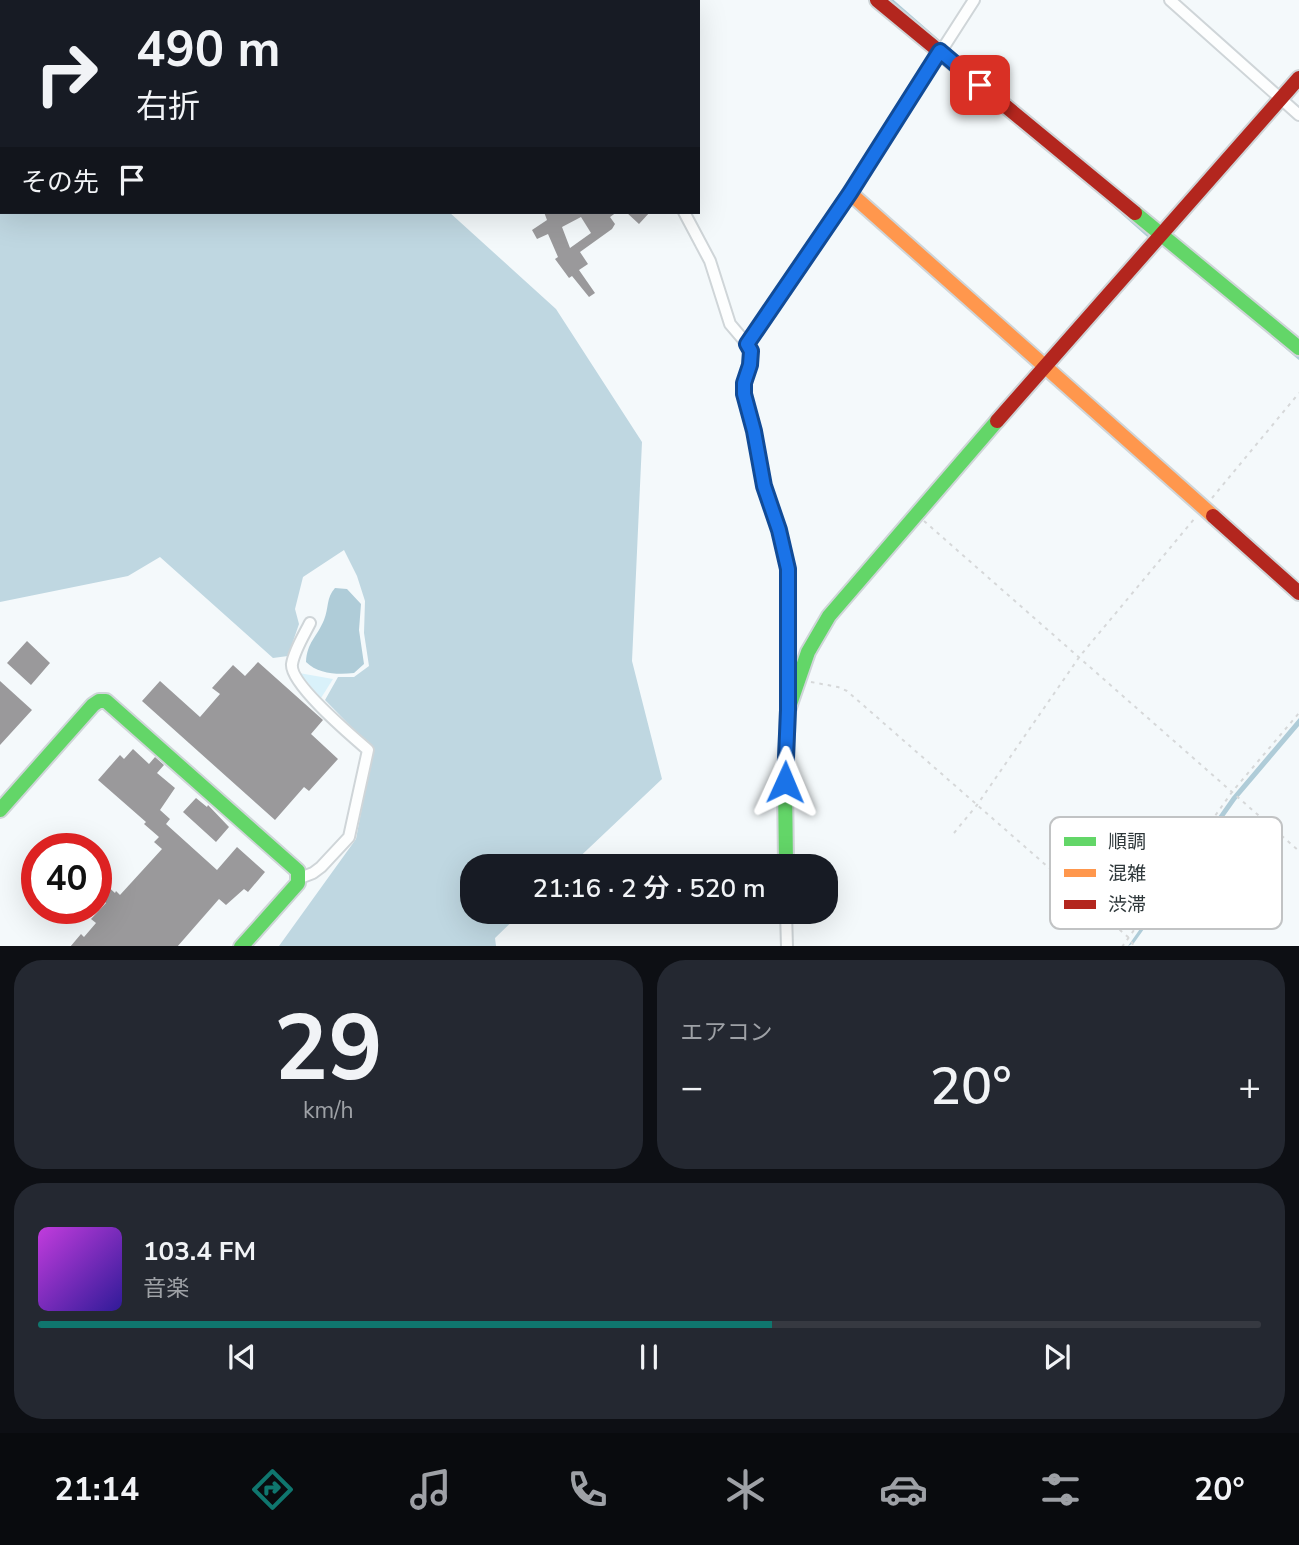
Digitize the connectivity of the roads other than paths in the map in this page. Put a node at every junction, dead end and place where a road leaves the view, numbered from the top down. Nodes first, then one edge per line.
1 (877, 0) edge
2 (974, 0) edge
3 (1170, 0) edge
4 (943, 47) junction
5 (1299, 78) edge
6 (1281, 98) junction
7 (1299, 115) edge
8 (850, 193) junction
9 (685, 214) edge
10 (1162, 234) junction
11 (747, 344) junction
12 (1299, 348) edge
13 (1045, 366) junction
14 (1299, 593) edge
15 (310, 623) dead end
16 (788, 710) junction
17 (0, 810) edge
18 (786, 854) edge
19 (300, 878) junction
20 (786, 924) edge
21 (242, 946) edge
22 (787, 946) edge

1 - 4 street
2 - 4 street
3 - 6 street
4 - 8 street
4 - 10 street
5 - 6 street
6 - 7 street
6 - 10 street
8 - 11 street
8 - 13 street
9 - 11 street
10 - 12 street
10 - 13 street
11 - 16 street
13 - 14 street
13 - 16 street
15 - 19 street
16 - 18 street
17 - 19 street
19 - 21 street
20 - 22 street

